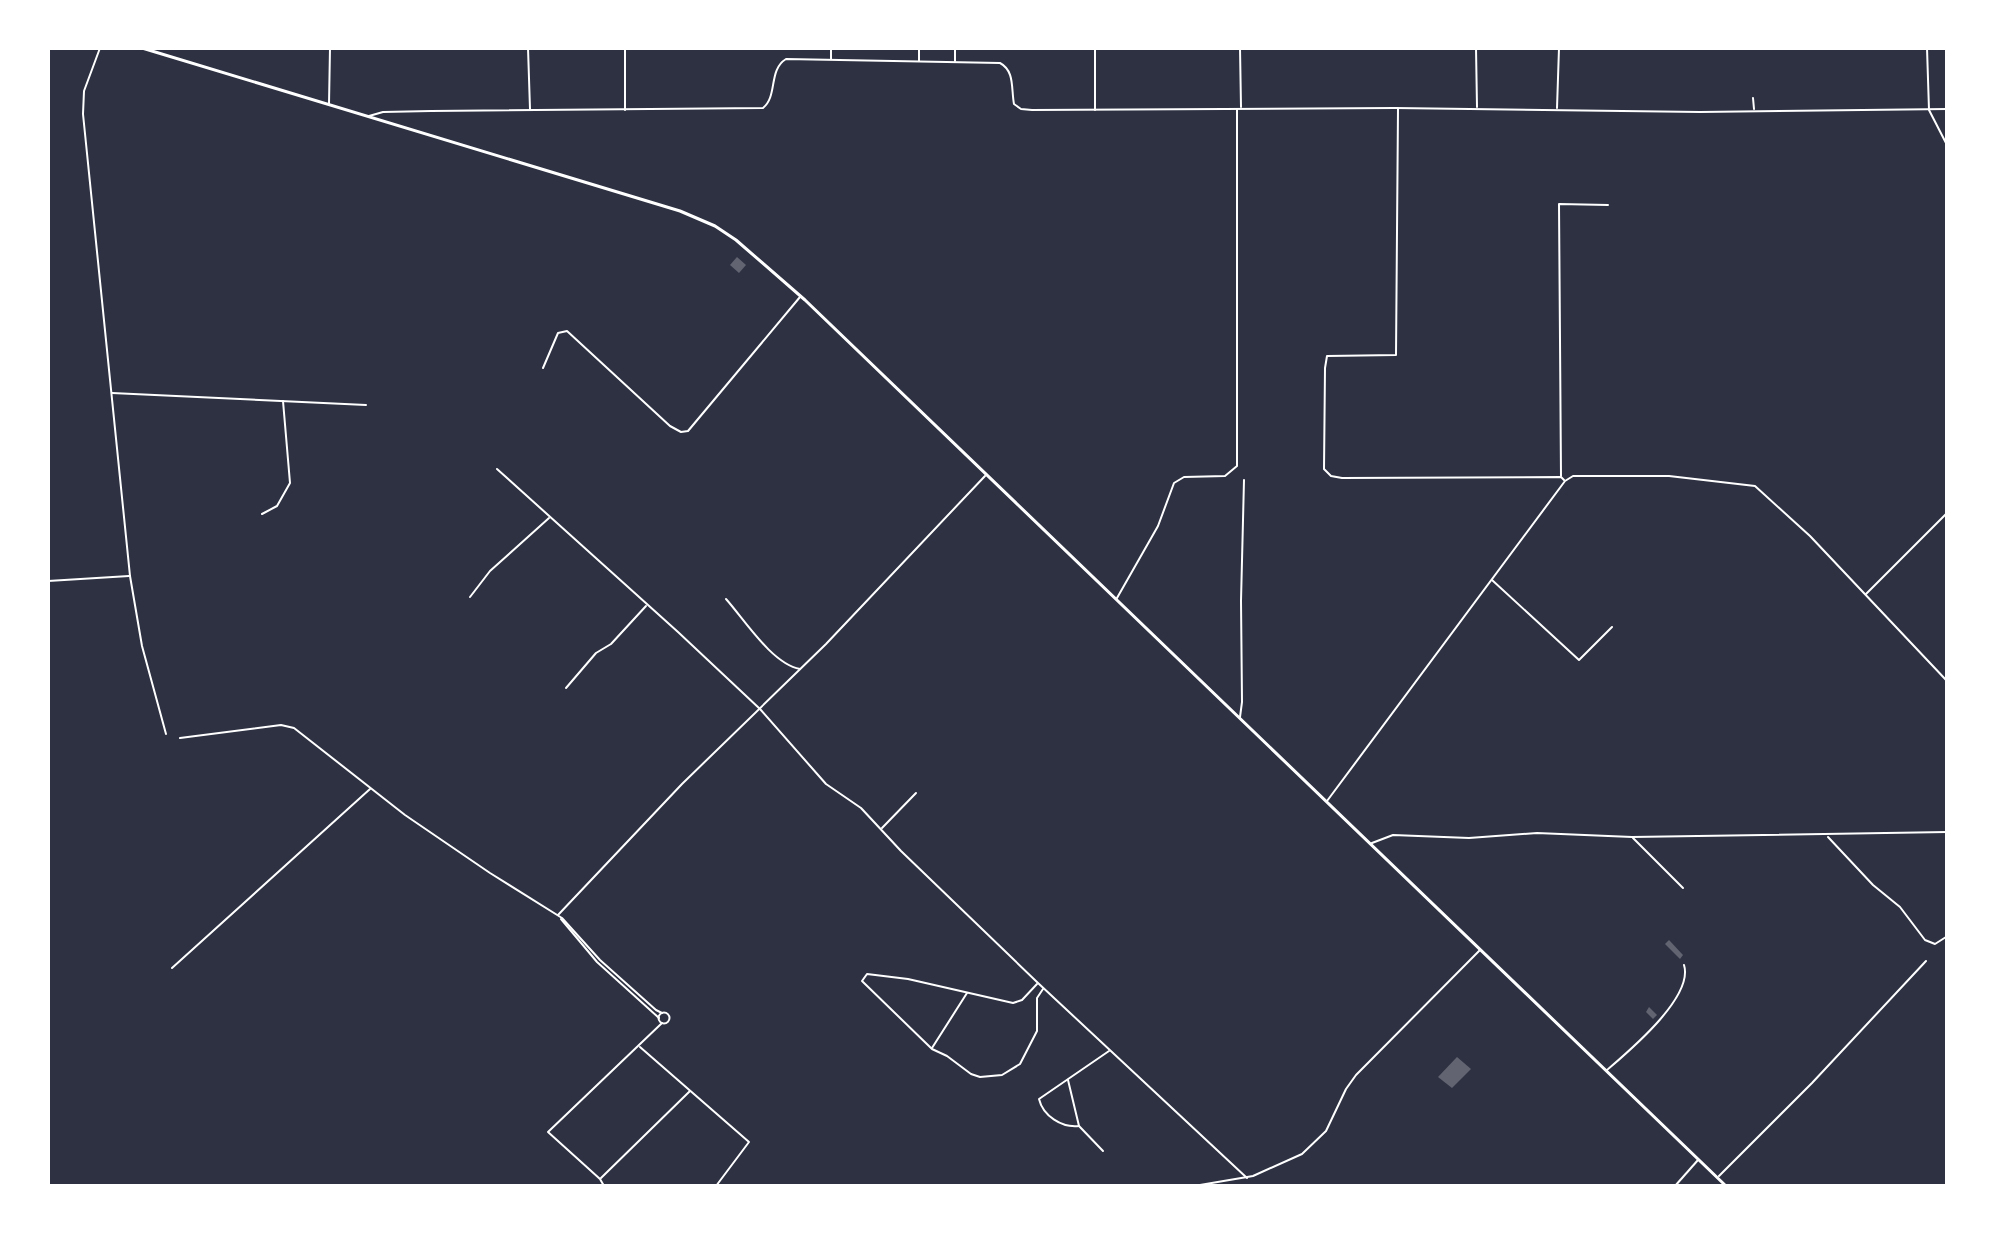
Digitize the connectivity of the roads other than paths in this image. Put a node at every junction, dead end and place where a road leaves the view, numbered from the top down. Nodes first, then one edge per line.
1 (100, 48) edge
2 (142, 48) edge
3 (330, 48) edge
4 (528, 48) edge
5 (625, 48) edge
6 (831, 48) edge
7 (919, 48) edge
8 (955, 48) edge
9 (1095, 48) edge
10 (1240, 48) edge
11 (1476, 48) edge
12 (1559, 48) edge
13 (1927, 48) edge
14 (157, 50) edge
15 (831, 61) junction
16 (919, 62) junction
17 (955, 62) junction
18 (1753, 98) dead end
19 (329, 105) junction
20 (1397, 108) junction
21 (1239, 109) junction
22 (1477, 109) junction
23 (1947, 109) edge
24 (625, 110) junction
25 (1095, 110) junction
26 (1557, 110) junction
27 (1929, 110) junction
28 (530, 111) junction
29 (1754, 111) junction
30 (368, 117) junction
31 (1947, 145) edge
32 (1608, 205) dead end
33 (801, 297) junction
34 (543, 368) dead end
35 (111, 393) junction
36 (283, 400) junction
37 (366, 405) dead end
38 (497, 469) dead end
39 (986, 475) junction
40 (1561, 477) junction
41 (1244, 480) dead end
42 (1565, 481) junction
43 (1947, 513) edge
44 (262, 514) dead end
45 (549, 517) junction
46 (130, 576) junction
47 (1491, 579) junction
48 (48, 581) edge
49 (1865, 595) junction
50 (470, 597) dead end
51 (726, 599) dead end
52 (1116, 599) junction
53 (646, 605) junction
54 (1612, 627) dead end
55 (801, 669) junction
56 (1947, 681) edge
57 (566, 688) dead end
58 (760, 709) junction
59 (1239, 718) junction
60 (166, 734) dead end
61 (180, 738) dead end
62 (371, 788) junction
63 (916, 793) dead end
64 (1327, 802) junction
65 (881, 828) junction
66 (1947, 832) edge
67 (1827, 836) junction
68 (1632, 837) junction
69 (1371, 844) junction
70 (1683, 888) dead end
71 (558, 915) junction
72 (1946, 937) edge
73 (1481, 949) junction
74 (1926, 961) dead end
75 (1684, 965) dead end
76 (172, 968) dead end
77 (1038, 983) junction
78 (1044, 989) junction
79 (967, 992) junction
80 (662, 1013) junction
81 (659, 1018) junction
82 (662, 1023) junction
83 (639, 1046) junction
84 (932, 1049) junction
85 (1111, 1050) junction
86 (1606, 1071) junction
87 (1068, 1079) junction
88 (690, 1091) junction
89 (1079, 1126) junction
90 (1103, 1151) dead end
91 (1699, 1160) junction
92 (1247, 1178) junction
93 (1717, 1178) junction
94 (600, 1179) junction
95 (604, 1186) edge
96 (716, 1186) edge
97 (1194, 1186) edge
98 (1675, 1186) edge
99 (1726, 1186) edge

1 - 35 street
2 - 14 main road
3 - 19 street
4 - 28 street
5 - 24 street
6 - 15 street
7 - 16 street
8 - 17 street
9 - 25 street
10 - 21 street
11 - 22 street
12 - 26 street
13 - 27 street
14 - 19 main road
15 - 16 street
15 - 24 street
16 - 17 street
17 - 25 street
18 - 29 street
19 - 30 main road
20 - 21 street
20 - 22 street
20 - 40 street
21 - 25 street
21 - 52 street
22 - 26 street
23 - 27 street
24 - 28 street
26 - 29 street
27 - 29 street
27 - 31 street
28 - 30 street
30 - 33 main road
32 - 40 street
33 - 34 street
33 - 39 main road
35 - 36 street
35 - 46 street
36 - 37 street
36 - 44 street
38 - 45 street
39 - 52 main road
39 - 55 street
40 - 42 street
41 - 59 street
42 - 47 street
42 - 49 street
43 - 49 street
45 - 50 street
45 - 53 street
46 - 48 street
46 - 60 street
47 - 54 street
47 - 64 street
49 - 56 street
51 - 55 street
52 - 59 main road
53 - 57 street
53 - 58 street
55 - 58 street
58 - 65 street
58 - 71 street
59 - 64 main road
61 - 62 street
62 - 71 street
62 - 76 street
63 - 65 street
64 - 69 main road
65 - 77 street
66 - 67 street
67 - 68 street
67 - 72 street
68 - 69 street
68 - 70 street
69 - 73 main road
71 - 80 street
71 - 81 street
73 - 86 main road
73 - 92 street
74 - 93 street
75 - 86 street
77 - 78 street
77 - 79 street
78 - 84 street
78 - 85 street
79 - 84 street
79 - 84 street
80 - 81 street
80 - 82 street
81 - 82 street
82 - 83 street
83 - 88 street
83 - 94 street
85 - 87 street
85 - 92 street
86 - 91 main road
87 - 89 street
87 - 89 street
88 - 94 street
88 - 96 street
89 - 90 street
91 - 93 main road
91 - 98 street
92 - 97 street
93 - 99 main road
94 - 95 street

